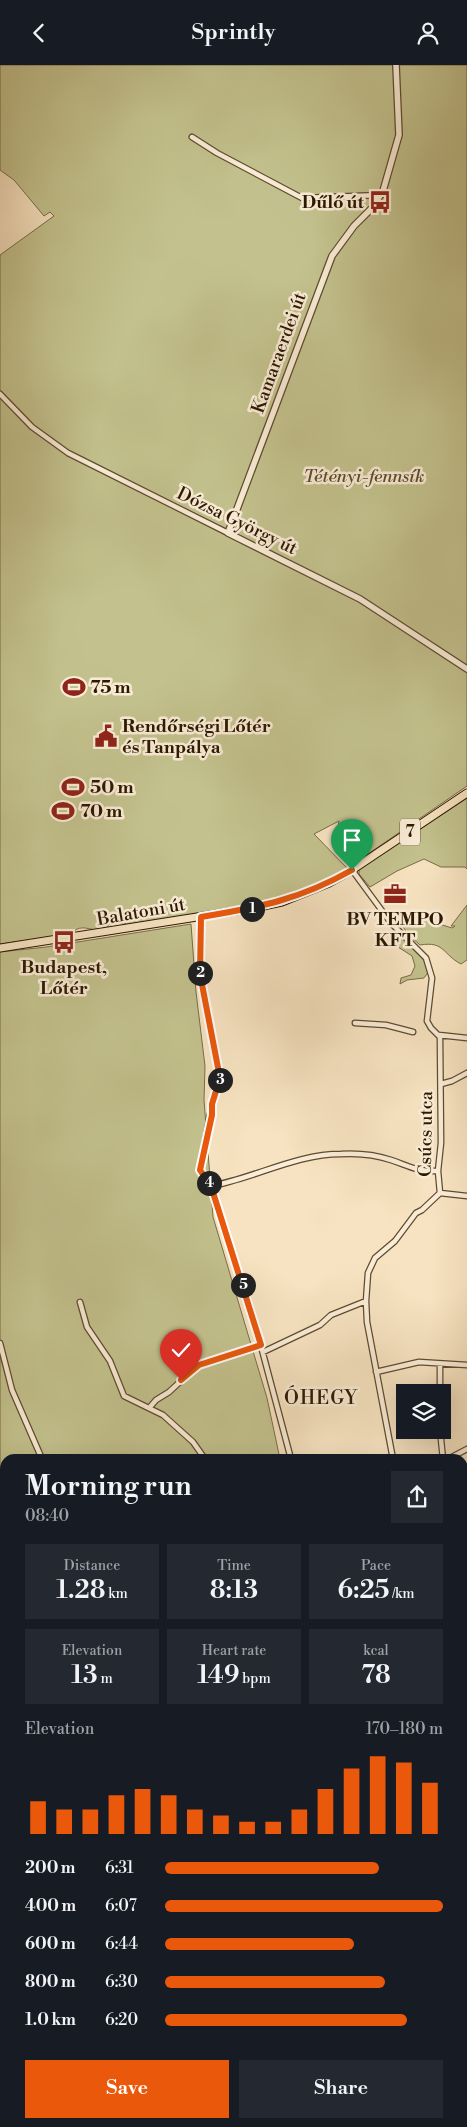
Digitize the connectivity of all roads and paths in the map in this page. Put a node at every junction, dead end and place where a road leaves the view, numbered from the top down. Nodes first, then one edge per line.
1 (396, 65) edge
2 (192, 137) dead end
3 (381, 195) junction
4 (0, 394) edge
5 (228, 533) junction
6 (467, 669) edge
7 (467, 793) edge
8 (352, 870) junction
9 (201, 917) junction
10 (0, 948) edge
11 (355, 1023) dead end
12 (413, 1033) dead end
13 (437, 1035) junction
14 (467, 1037) edge
15 (467, 1073) edge
16 (441, 1083) junction
17 (438, 1171) junction
18 (211, 1186) junction
19 (440, 1193) junction
20 (467, 1196) edge
21 (366, 1301) junction
22 (80, 1302) dead end
23 (0, 1343) edge
24 (261, 1345) junction
25 (263, 1352) junction
26 (440, 1364) junction
27 (467, 1365) edge
28 (376, 1372) junction
29 (440, 1384) edge
30 (150, 1407) junction
31 (441, 1439) edge
32 (40, 1454) edge
33 (201, 1454) edge
34 (290, 1454) edge
35 (392, 1454) edge
36 (442, 1454) edge

1 - 3 street, Kamaraerdei út
2 - 3 street
3 - 5 street, Kamaraerdei út
4 - 5 street, Dózsa György út
5 - 6 street, Dózsa György út
7 - 8 main road, Balatoni út / 7
8 - 9 main road, Balatoni út / 7
8 - 13 street, Csúcs utca
9 - 10 main road, Balatoni út / 7
9 - 18 street
11 - 12 street
13 - 14 street
13 - 16 street, Csúcs utca
15 - 16 street
16 - 17 street, Csúcs utca
17 - 18 street
17 - 19 street, Csúcs utca
18 - 24 street
19 - 20 street
19 - 21 street, Csúcs utca
21 - 25 street
21 - 28 street, Csúcs utca
22 - 30 street
23 - 32 street
24 - 25 street
24 - 30 street
25 - 34 street
26 - 27 street
26 - 28 street
26 - 29 street
28 - 35 street, Csúcs utca
30 - 33 street
31 - 36 street

